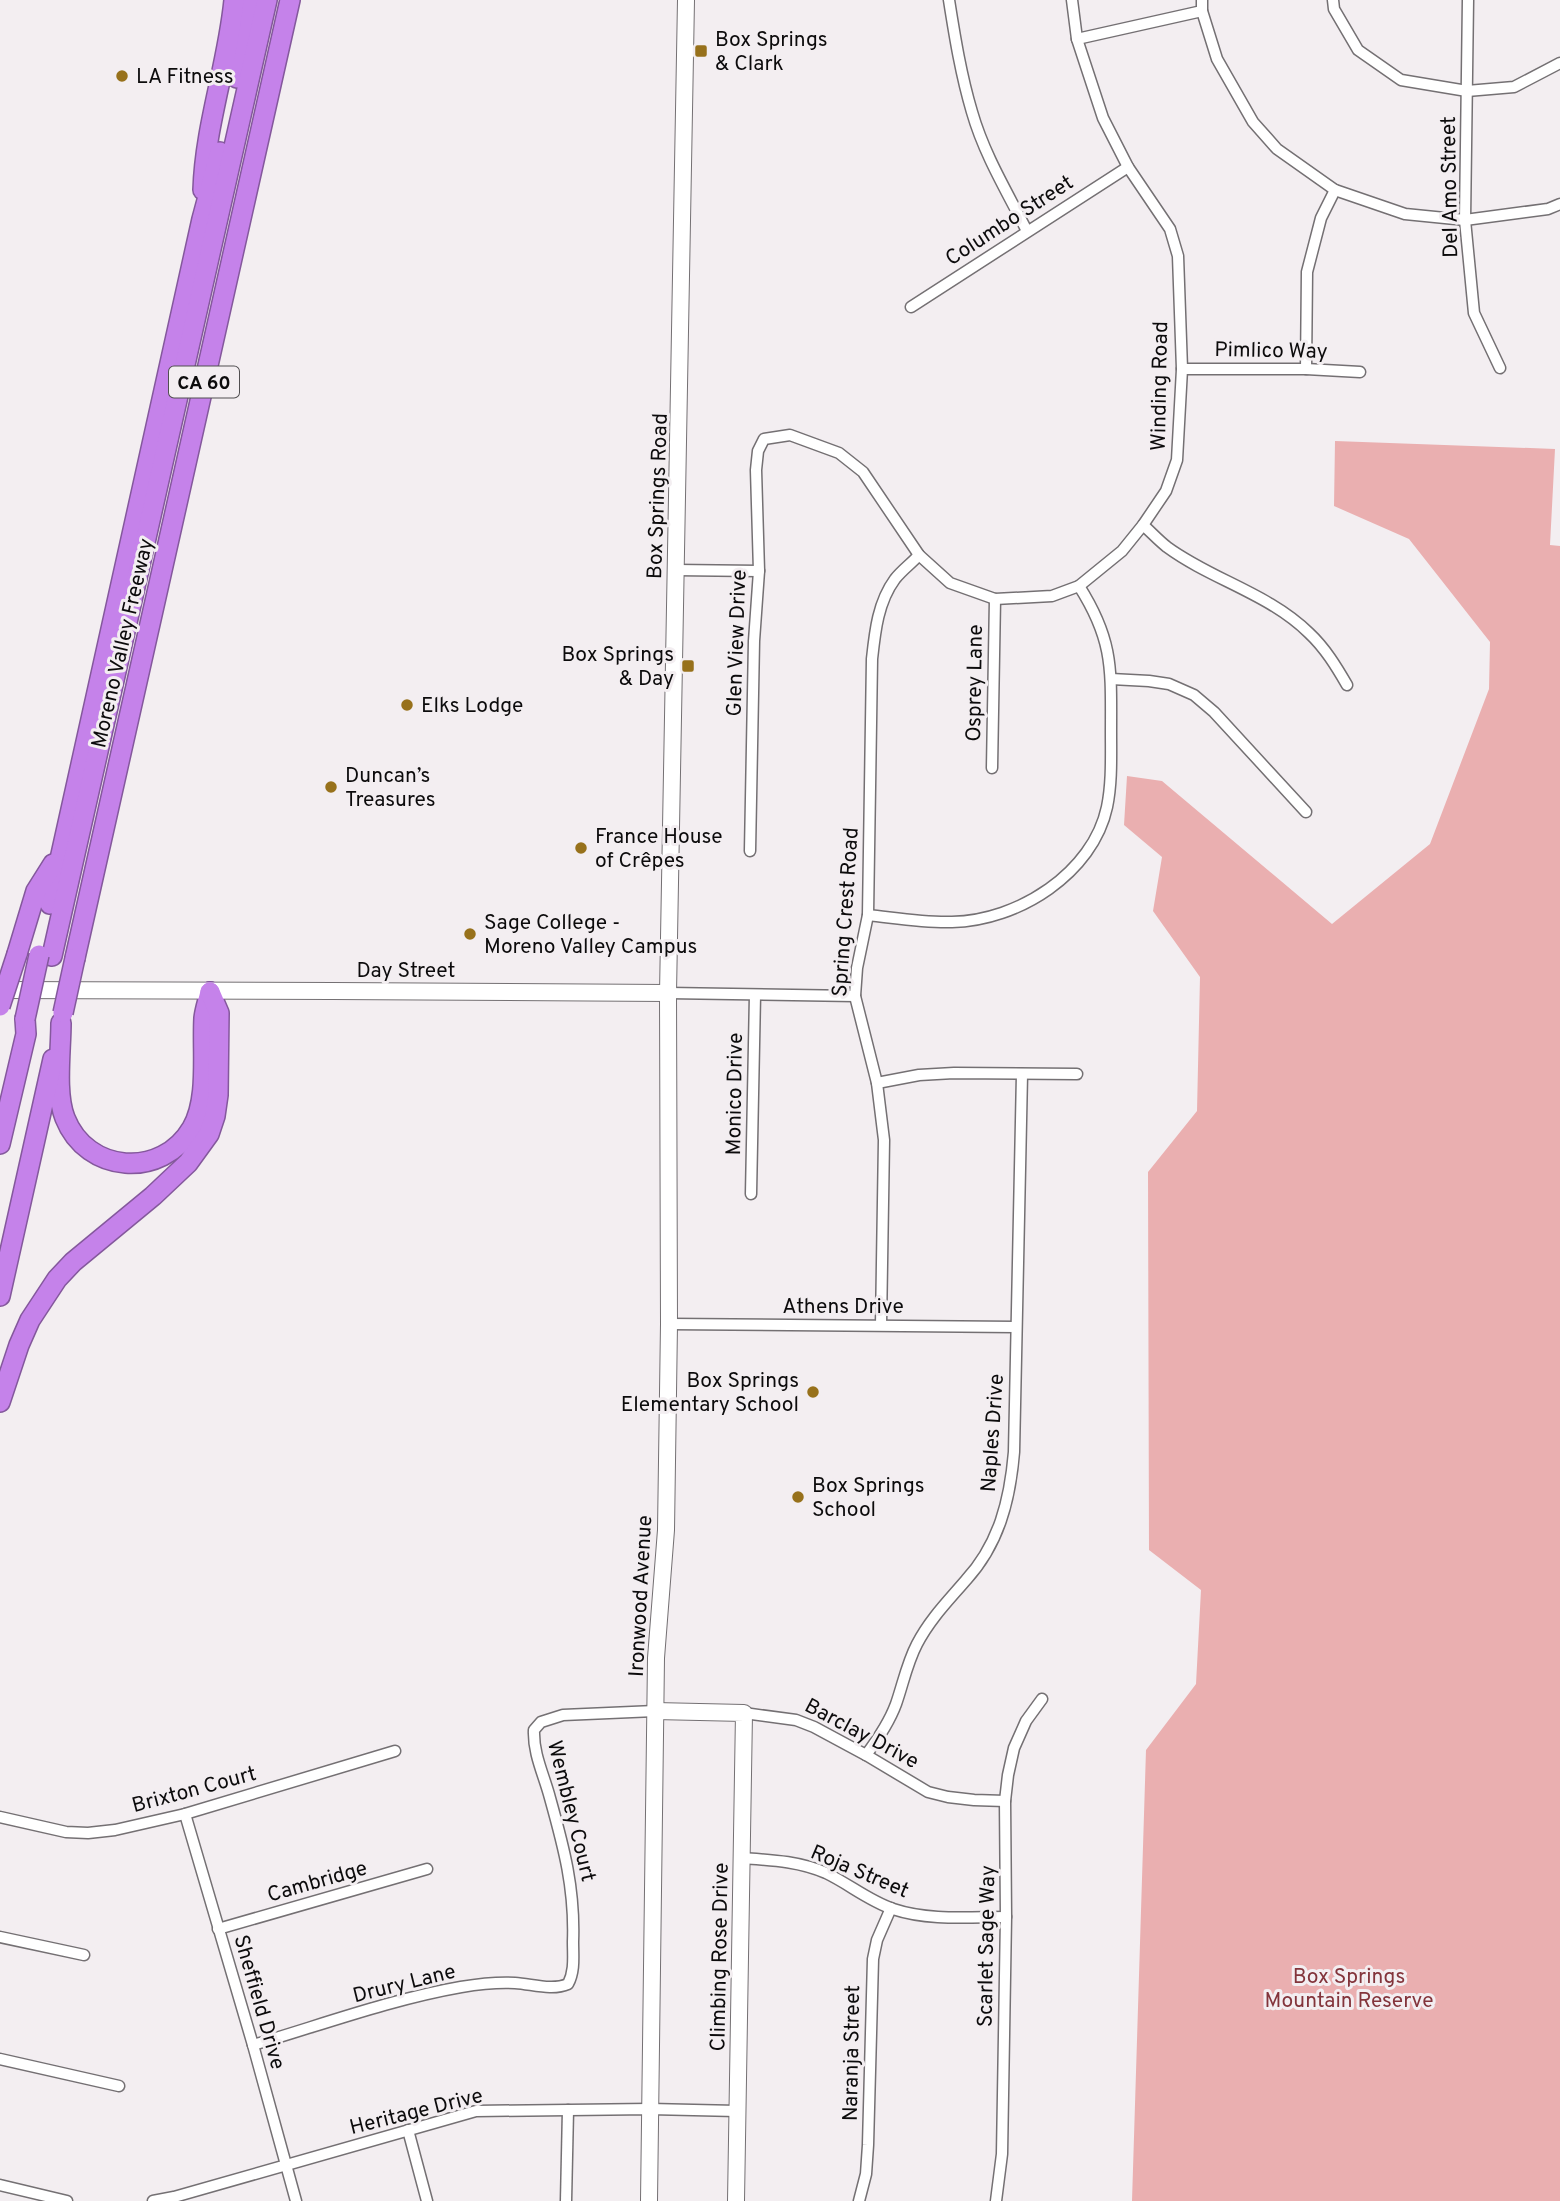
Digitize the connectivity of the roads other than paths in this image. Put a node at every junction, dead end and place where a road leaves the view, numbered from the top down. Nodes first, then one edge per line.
1 (234, 0) edge
2 (251, 0) edge
3 (267, 0) edge
4 (290, 0) edge
5 (686, 0) edge
6 (949, 0) edge
7 (1072, 0) edge
8 (1333, 0) edge
9 (1468, 0) edge
10 (1202, 6) edge
11 (1077, 39) junction
12 (1560, 63) edge
13 (1467, 91) junction
14 (1128, 167) junction
15 (1335, 190) junction
16 (1560, 204) edge
17 (202, 219) junction
18 (1465, 220) junction
19 (1027, 231) junction
20 (911, 307) dead end
21 (1500, 368) dead end
22 (1182, 369) junction
23 (1306, 369) junction
24 (1360, 372) dead end
25 (764, 439) joint
26 (1143, 525) junction
27 (919, 555) junction
28 (675, 570) junction
29 (759, 571) junction
30 (1079, 586) junction
31 (995, 599) junction
32 (1111, 679) junction
33 (1347, 685) dead end
34 (992, 768) dead end
35 (1306, 812) dead end
36 (61, 851) junction
37 (750, 851) dead end
38 (868, 915) junction
39 (45, 956) junction
40 (0, 990) edge
41 (210, 992) junction
42 (668, 993) junction
43 (755, 995) junction
44 (855, 996) junction
45 (0, 1006) edge
46 (62, 1018) junction
47 (1022, 1074) junction
48 (1077, 1074) dead end
49 (877, 1083) junction
50 (0, 1144) edge
51 (751, 1194) dead end
52 (0, 1296) edge
53 (668, 1324) junction
54 (881, 1325) junction
55 (1016, 1327) junction
56 (0, 1402) edge
57 (1042, 1699) dead end
58 (655, 1711) junction
59 (744, 1713) junction
60 (534, 1730) joint
61 (395, 1751) dead end
62 (866, 1755) junction
63 (1006, 1801) junction
64 (185, 1814) junction
65 (0, 1817) edge
66 (741, 1858) junction
67 (426, 1869) dead end
68 (891, 1908) junction
69 (1006, 1917) junction
70 (218, 1929) junction
71 (0, 1937) edge
72 (84, 1955) dead end
73 (568, 1984) joint
74 (253, 2045) junction
75 (0, 2059) edge
76 (119, 2086) dead end
77 (650, 2109) junction
78 (568, 2110) junction
79 (737, 2111) junction
80 (408, 2130) junction
81 (285, 2165) junction
82 (0, 2185) edge
83 (175, 2199) edge
84 (67, 2201) edge
85 (153, 2201) edge
86 (296, 2201) edge
87 (427, 2201) edge
88 (566, 2201) edge
89 (649, 2201) edge
90 (736, 2201) edge
91 (859, 2201) edge
92 (996, 2201) edge

1 - 17 highway
2 - 17 highway, Moreno Valley Freeway / CA 60
3 - 39 highway
4 - 46 highway, Moreno Valley Freeway / CA 60, bridge
5 - 28 main road, Box Springs Road
6 - 19 street
7 - 11 street, Winding Road
8 - 13 street
9 - 13 street, Del Amo Street
10 - 11 street
10 - 15 street
11 - 14 street, Winding Road
12 - 13 street
13 - 18 street, Del Amo Street
14 - 19 street, Columbo Street
14 - 22 street, Winding Road
15 - 18 street
15 - 23 street
16 - 18 street
17 - 36 highway, Moreno Valley Freeway / CA 60
18 - 21 street, Del Amo Street
19 - 20 street, Columbo Street
22 - 23 street, Pimlico Way
22 - 26 street, Winding Road
23 - 24 street, Pimlico Way
25 - 27 street, Winding Road
25 - 29 street, Glen View Drive
26 - 30 street, Winding Road
26 - 33 street
27 - 31 street, Winding Road
27 - 38 street, Spring Crest Road
28 - 29 street
28 - 42 main road, Box Springs Road
29 - 37 street, Glen View Drive
30 - 31 street, Winding Road
30 - 32 street
31 - 34 street, Osprey Lane
32 - 35 street
32 - 38 street
36 - 39 highway, Moreno Valley Freeway / CA 60
36 - 45 highway, bridge
38 - 44 street, Spring Crest Road
39 - 50 highway, Moreno Valley Freeway / CA 60, bridge
40 - 41 main road, Day Street
41 - 42 main road, Day Street
41 - 46 highway
41 - 56 highway
42 - 43 street, Day Street
42 - 53 main road, Ironwood Avenue
43 - 44 street, Day Street
43 - 51 street, Monico Drive
44 - 49 street, Spring Crest Road
46 - 52 highway, Moreno Valley Freeway / CA 60
47 - 48 street
47 - 49 street
47 - 55 street, Naples Drive
49 - 54 street, Spring Crest Road
53 - 54 street, Athens Drive
53 - 58 main road, Ironwood Avenue
54 - 55 street, Athens Drive
55 - 62 street, Naples Drive
57 - 63 street, Scarlet Sage Way
58 - 59 main road, Barclay Drive
58 - 60 street, Barclay Drive
58 - 77 main road, Ironwood Avenue
59 - 62 street, Barclay Drive
59 - 66 main road, Climbing Rose Drive
60 - 73 street, Wembley Court
61 - 64 street, Brixton Court
62 - 63 street, Barclay Drive
63 - 69 street, Scarlet Sage Way
64 - 65 street, Brixton Court
64 - 70 street, Sheffield Drive
66 - 68 street, Roja Street
66 - 79 main road, Climbing Rose Drive
67 - 70 street, Cambridge
68 - 69 street, Roja Street
68 - 91 street, Naranja Street
69 - 92 street, Scarlet Sage Way
70 - 74 street, Sheffield Drive
71 - 72 street
73 - 74 street, Drury Lane
74 - 81 street, Sheffield Drive
75 - 76 street
77 - 78 street, Heritage Drive
77 - 79 street, Heritage Drive
77 - 89 main road, Ironwood Avenue
78 - 80 street, Heritage Drive
78 - 88 street
79 - 90 main road, Climbing Rose Drive
80 - 81 street, Heritage Drive
80 - 87 street
81 - 83 street, Heritage Drive
81 - 86 street, Sheffield Drive
82 - 84 street
83 - 85 street, Heritage Drive

